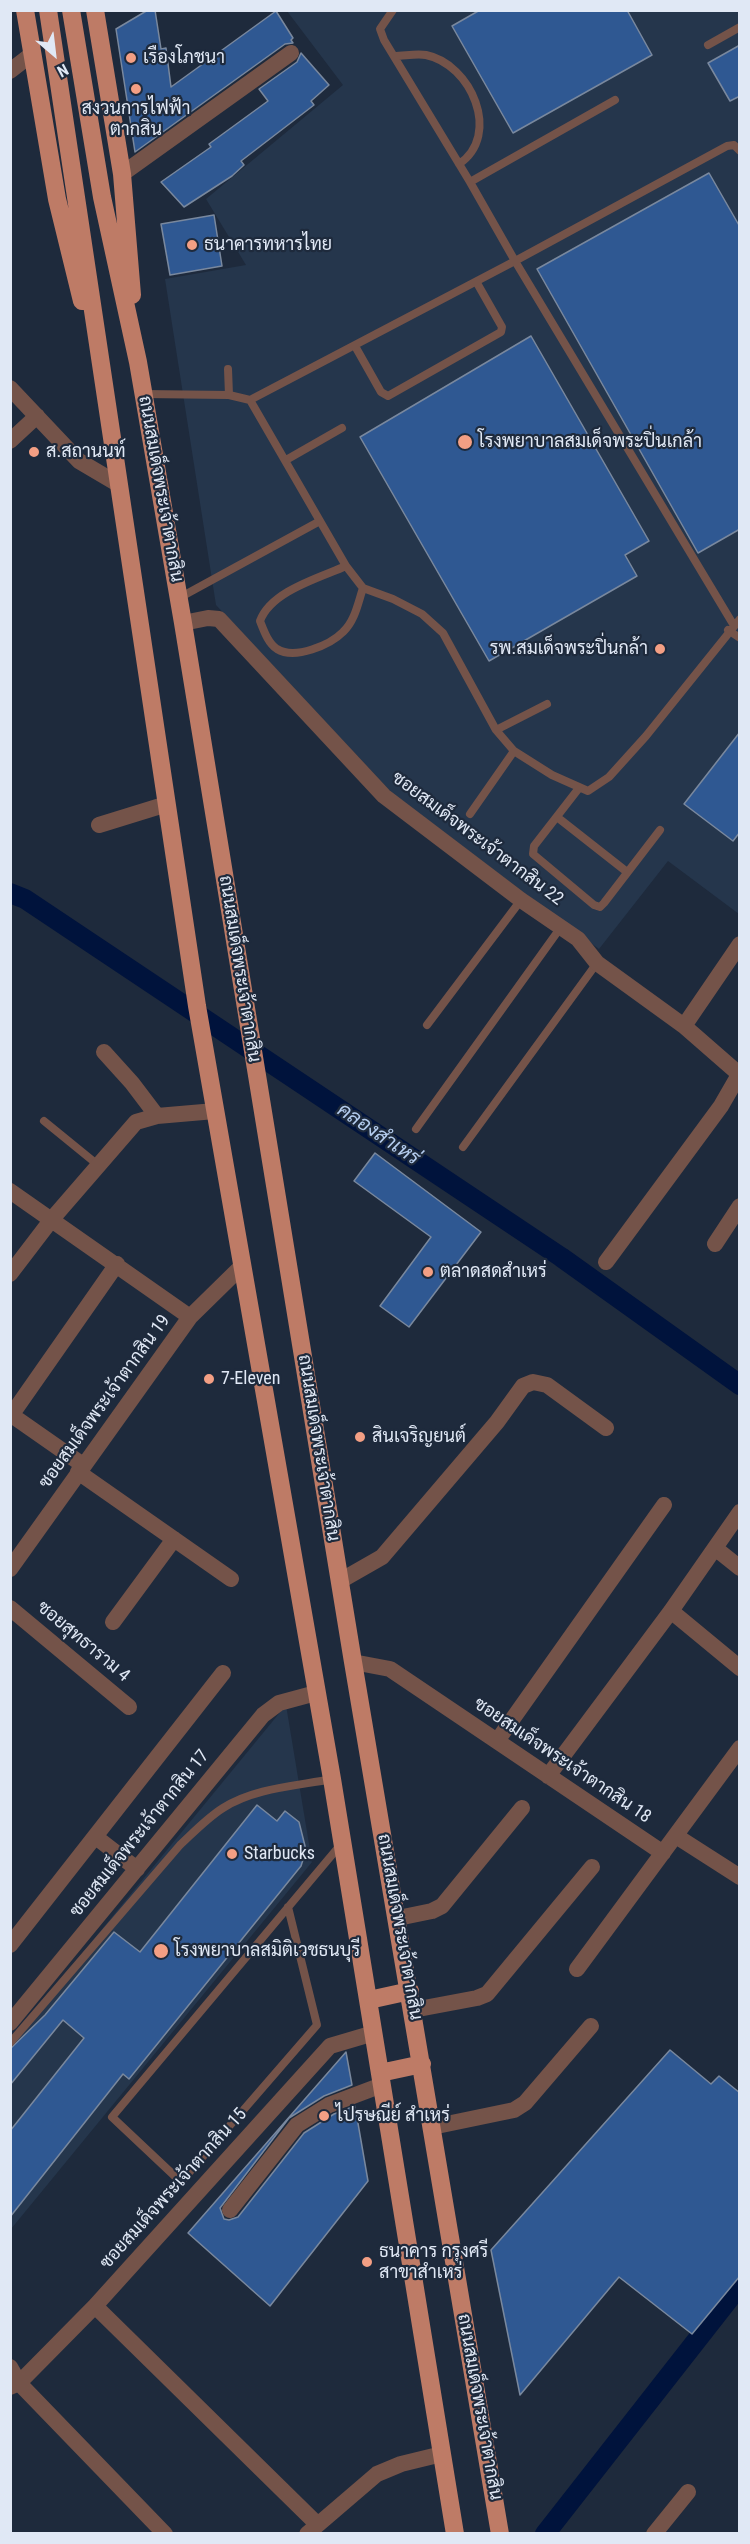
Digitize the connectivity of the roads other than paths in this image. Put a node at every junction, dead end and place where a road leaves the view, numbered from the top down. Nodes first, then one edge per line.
1 (25, 10) edge
2 (48, 10) edge
3 (71, 10) edge
4 (95, 10) edge
5 (393, 10) edge
6 (740, 27) edge
7 (708, 45) dead end
8 (291, 52) dead end
9 (32, 54) junction
10 (393, 57) junction
11 (10, 71) edge
12 (615, 100) dead end
13 (740, 151) edge
14 (459, 164) junction
15 (122, 174) junction
16 (470, 182) junction
17 (514, 261) junction
18 (477, 283) junction
19 (355, 346) junction
20 (138, 362) junction
21 (100, 369) junction
22 (228, 369) dead end
23 (10, 388) edge
24 (143, 394) junction
25 (229, 395) junction
26 (250, 400) junction
27 (37, 417) junction
28 (342, 428) dead end
29 (10, 441) edge
30 (286, 460) junction
31 (118, 484) junction
32 (320, 521) junction
33 (346, 566) junction
34 (363, 588) junction
35 (179, 598) junction
36 (183, 623) junction
37 (734, 624) edge
38 (740, 638) edge
39 (548, 704) dead end
40 (496, 730) junction
41 (514, 751) junction
42 (579, 788) junction
43 (167, 804) junction
44 (470, 814) dead end
45 (557, 817) junction
46 (99, 825) dead end
47 (660, 830) dead end
48 (627, 872) junction
49 (521, 900) junction
50 (561, 927) junction
51 (740, 944) edge
52 (597, 963) junction
53 (427, 1026) dead end
54 (684, 1026) junction
55 (104, 1052) dead end
56 (739, 1074) edge
57 (214, 1112) junction
58 (157, 1116) junction
59 (44, 1121) dead end
60 (416, 1129) dead end
61 (463, 1147) dead end
62 (98, 1165) junction
63 (10, 1191) edge
64 (740, 1206) edge
65 (52, 1219) junction
66 (715, 1244) dead end
67 (606, 1263) dead end
68 (117, 1264) junction
69 (242, 1266) junction
70 (10, 1274) edge
71 (190, 1317) junction
72 (11, 1415) edge
73 (606, 1428) dead end
74 (80, 1468) junction
75 (664, 1505) dead end
76 (740, 1512) edge
77 (174, 1539) junction
78 (715, 1548) junction
79 (740, 1568) edge
80 (10, 1569) edge
81 (231, 1579) dead end
82 (340, 1581) junction
83 (10, 1608) edge
84 (671, 1611) junction
85 (112, 1622) dead end
86 (353, 1662) junction
87 (740, 1668) edge
88 (223, 1672) dead end
89 (316, 1693) junction
90 (129, 1707) dead end
91 (497, 1741) junction
92 (740, 1748) edge
93 (548, 1776) junction
94 (332, 1779) junction
95 (522, 1809) dead end
96 (676, 1836) junction
97 (97, 1838) junction
98 (342, 1842) junction
99 (663, 1853) junction
100 (592, 1867) dead end
101 (137, 1869) junction
102 (740, 1877) edge
103 (288, 1907) junction
104 (398, 1918) junction
105 (10, 1945) edge
106 (577, 1968) dead end
107 (410, 1991) junction
108 (369, 2000) junction
109 (413, 2010) junction
110 (10, 2024) edge
111 (591, 2025) dead end
112 (374, 2033) junction
113 (10, 2043) edge
114 (422, 2064) junction
115 (381, 2079) junction
116 (432, 2127) junction
117 (230, 2210) dead end
118 (95, 2306) junction
119 (10, 2367) edge
120 (15, 2385) edge
121 (442, 2454) junction
122 (688, 2492) dead end
123 (312, 2529) edge
124 (165, 2534) edge
125 (456, 2534) edge
126 (500, 2534) edge
127 (654, 2534) edge

1 - 9 main road
2 - 21 main road
3 - 20 main road, ถนนสมเด็จพระเจ้าตากสิน
4 - 15 main road, ถนนสมเด็จพระเจ้าตากสิน
5 - 10 lane
6 - 7 lane
8 - 15 street
9 - 11 street
9 - 21 main road
10 - 14 lane
10 - 14 lane
12 - 16 lane
13 - 17 lane
14 - 16 lane
15 - 20 main road, ถนนสมเด็จพระเจ้าตากสิน
16 - 17 lane
17 - 18 lane
17 - 37 lane
18 - 19 lane
18 - 19 lane
19 - 26 lane
20 - 24 main road, ถนนสมเด็จพระเจ้าตากสิน
21 - 31 main road
22 - 25 lane
23 - 27 street
24 - 25 lane
24 - 35 main road, ถนนสมเด็จพระเจ้าตากสิน
25 - 26 lane
26 - 30 lane
27 - 29 street
27 - 31 street
28 - 30 lane
30 - 32 lane
31 - 43 main road
32 - 33 lane
32 - 35 lane
33 - 34 lane
33 - 34 lane
34 - 40 lane
35 - 36 main road, ถนนสมเด็จพระเจ้าตากสิน
36 - 49 street, ซอยสมเด็จพระเจ้าตากสิน 22
36 - 82 main road, ถนนสมเด็จพระเจ้าตากสิน
37 - 38 lane
37 - 42 lane
39 - 40 lane
40 - 41 lane
41 - 42 lane
41 - 44 lane
42 - 45 lane
43 - 46 street
43 - 57 main road
45 - 48 lane
45 - 48 lane
47 - 48 lane
49 - 50 street, ซอยสมเด็จพระเจ้าตากสิน 22
49 - 53 lane
50 - 52 street, ซอยสมเด็จพระเจ้าตากสิน 22
50 - 60 lane
51 - 54 street
52 - 54 street, ซอยสมเด็จพระเจ้าตากสิน 22
52 - 61 lane
54 - 56 street, ซอยสมเด็จพระเจ้าตากสิน 22
55 - 58 street
56 - 67 street
57 - 58 street
57 - 69 main road
58 - 62 street
59 - 62 lane
62 - 65 street
63 - 65 street
64 - 66 street
65 - 68 street
65 - 70 street
68 - 71 street
68 - 72 street
69 - 71 street, ซอยสมเด็จพระเจ้าตากสิน 19
69 - 89 main road
71 - 74 street, ซอยสมเด็จพระเจ้าตากสิน 19
72 - 74 street
73 - 82 street
74 - 77 street
74 - 80 street, ซอยสมเด็จพระเจ้าตากสิน 19
75 - 91 street
76 - 78 street
77 - 81 street
77 - 85 street
78 - 79 street
78 - 84 street
82 - 86 main road, ถนนสมเด็จพระเจ้าตากสิน
83 - 90 street, ซอยสุทธาราม 4
84 - 87 street
84 - 93 street
86 - 91 street, ซอยสมเด็จพระเจ้าตากสิน 18
86 - 104 main road, ถนนสมเด็จพระเจ้าตากสิน
88 - 97 street
89 - 94 main road
89 - 101 street, ซอยสมเด็จพระเจ้าตากสิน 17
91 - 93 street, ซอยสมเด็จพระเจ้าตากสิน 18
92 - 96 street
93 - 99 street, ซอยสมเด็จพระเจ้าตากสิน 18
94 - 98 main road
94 - 113 lane
95 - 104 street
96 - 99 street
96 - 102 street
97 - 101 street
97 - 105 street
98 - 103 lane
98 - 108 main road
99 - 106 street
100 - 109 street
101 - 110 street, ซอยสมเด็จพระเจ้าตากสิน 17
103 - 103 lane
104 - 107 main road, ถนนสมเด็จพระเจ้าตากสิน
107 - 108 main road
107 - 109 main road, ถนนสมเด็จพระเจ้าตากสิน
108 - 112 main road
109 - 114 main road, ถนนสมเด็จพระเจ้าตากสิน
111 - 116 street
112 - 115 main road
112 - 118 street, ซอยสมเด็จพระเจ้าตากสิน 15
114 - 115 main road
114 - 116 main road, ถนนสมเด็จพระเจ้าตากสิน
115 - 117 street
115 - 121 main road
116 - 126 main road, ถนนสมเด็จพระเจ้าตากสิน
118 - 120 street, ซอยสมเด็จพระเจ้าตากสิน 15
118 - 123 street
119 - 120 street
120 - 124 street
121 - 123 street
121 - 125 main road
122 - 127 street

